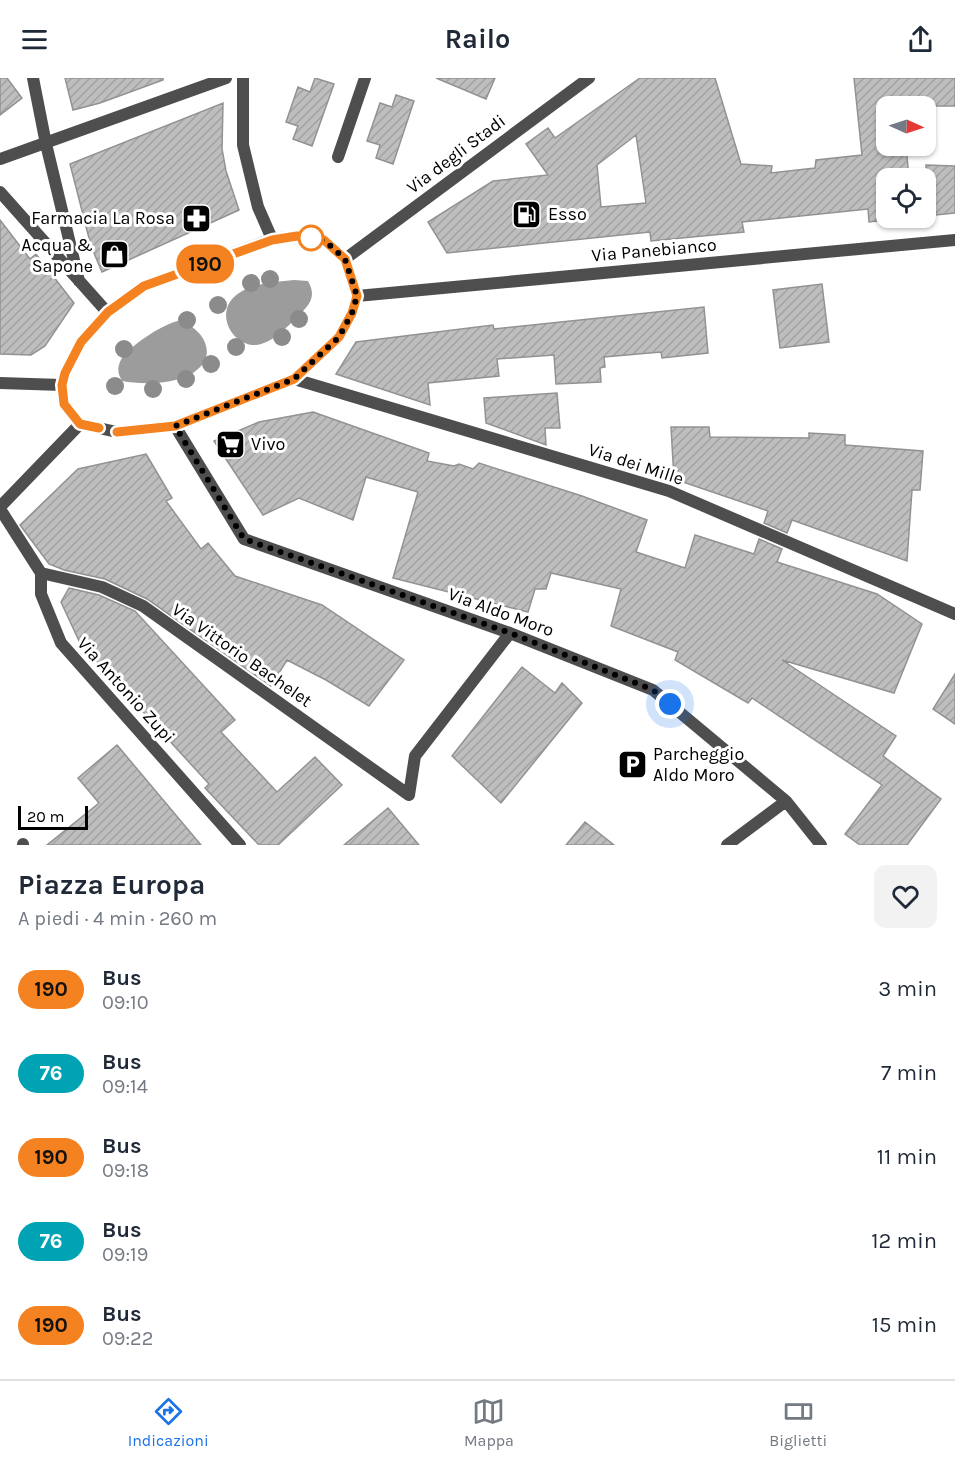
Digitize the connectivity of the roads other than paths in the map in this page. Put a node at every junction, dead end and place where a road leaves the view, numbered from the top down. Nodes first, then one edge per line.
1 (33, 78) edge
2 (226, 78) edge
3 (243, 78) edge
4 (365, 78) edge
5 (589, 78) edge
6 (46, 144) junction
7 (338, 157) dead end
8 (0, 159) edge
9 (0, 192) edge
10 (272, 240) junction
11 (955, 240) edge
12 (345, 259) junction
13 (79, 281) junction
14 (357, 296) junction
15 (108, 312) junction
16 (294, 379) junction
17 (0, 382) edge
18 (62, 385) junction
19 (80, 424) junction
20 (175, 426) junction
21 (0, 508) edge
22 (41, 573) junction
23 (955, 614) edge
24 (510, 633) junction
25 (786, 801) junction
26 (240, 845) edge
27 (726, 845) edge
28 (821, 845) edge

1 - 6 street
2 - 6 street
3 - 10 street
4 - 7 street
5 - 12 street, Via degli Stadi
6 - 8 street
6 - 13 street
9 - 13 street
10 - 12 street
10 - 15 street
11 - 14 street, Via Panebianco
12 - 14 street
13 - 15 street
14 - 16 street
15 - 18 street
16 - 20 street
16 - 23 street, Via dei Mille
17 - 18 street
18 - 19 street
19 - 20 street
19 - 21 street
20 - 24 street, Via Aldo Moro
21 - 22 street, Via Antonio Zupi
22 - 24 street, Via Vittorio Bachelet
22 - 26 street, Via Antonio Zupi
24 - 25 street, Via Aldo Moro
25 - 27 street
25 - 28 street, Via Aldo Moro

